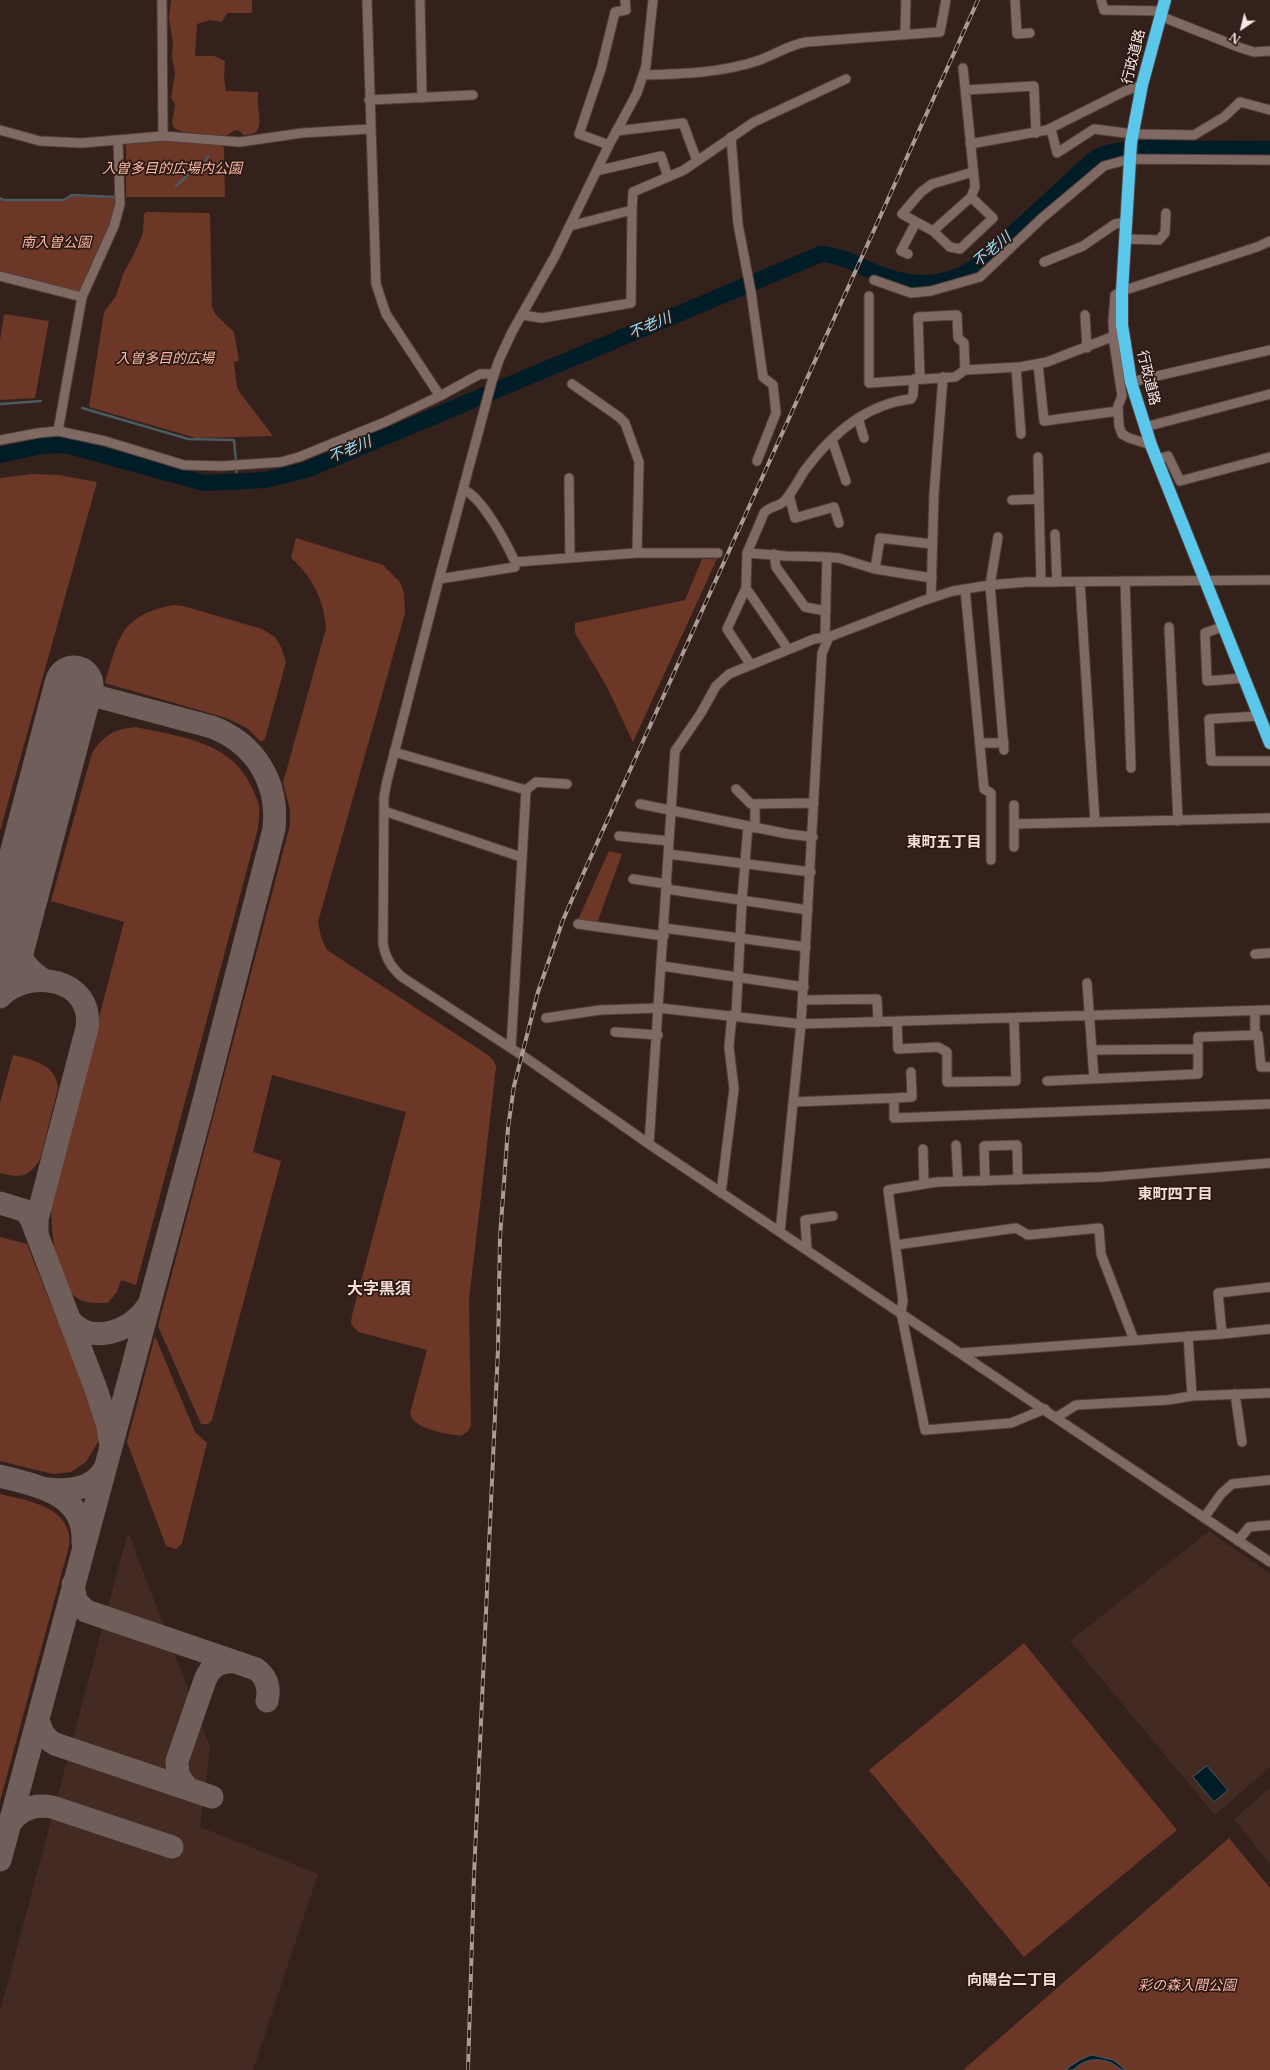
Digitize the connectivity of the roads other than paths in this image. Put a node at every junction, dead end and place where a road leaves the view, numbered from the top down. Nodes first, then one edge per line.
1 (162, 0) edge
2 (366, 0) edge
3 (420, 0) edge
4 (625, 0) edge
5 (653, 0) edge
6 (906, 0) edge
7 (946, 0) edge
8 (1015, 0) edge
9 (1101, 0) edge
10 (1162, 9) edge
11 (1030, 33) dead end
12 (905, 35) junction
13 (1270, 51) edge
14 (963, 68) dead end
15 (643, 75) junction
16 (846, 79) dead end
17 (1142, 85) junction
18 (966, 90) junction
19 (473, 95) dead end
20 (422, 98) junction
21 (369, 100) junction
22 (1270, 110) edge
23 (370, 129) junction
24 (1050, 129) junction
25 (0, 130) edge
26 (616, 131) junction
27 (1036, 133) junction
28 (163, 136) junction
29 (731, 137) junction
30 (118, 140) junction
31 (970, 144) junction
32 (609, 145) junction
33 (1131, 147) junction
34 (1270, 160) edge
35 (697, 161) junction
36 (596, 171) junction
37 (973, 172) junction
38 (668, 177) junction
39 (971, 197) junction
40 (632, 210) junction
41 (1166, 213) dead end
42 (916, 222) junction
43 (1126, 222) junction
44 (570, 226) junction
45 (933, 231) junction
46 (1125, 239) junction
47 (1270, 241) edge
48 (908, 254) dead end
49 (1044, 262) dead end
50 (0, 276) edge
51 (874, 280) dead end
52 (1122, 291) junction
53 (869, 296) dead end
54 (82, 297) junction
55 (522, 315) junction
56 (1085, 315) dead end
57 (1114, 336) junction
58 (1087, 348) junction
59 (1270, 350) edge
60 (1038, 364) junction
61 (1016, 367) junction
62 (965, 370) junction
63 (943, 377) junction
64 (493, 378) junction
65 (917, 379) junction
66 (1131, 382) junction
67 (572, 384) dead end
68 (1270, 394) edge
69 (440, 396) junction
70 (1118, 412) junction
71 (858, 418) junction
72 (1145, 427) junction
73 (58, 432) junction
74 (1021, 434) dead end
75 (864, 438) dead end
76 (0, 440) edge
77 (832, 440) junction
78 (1152, 445) junction
79 (1038, 457) dead end
80 (1270, 457) edge
81 (1157, 459) junction
82 (757, 461) dead end
83 (569, 478) dead end
84 (846, 480) dead end
85 (464, 490) junction
86 (788, 495) junction
87 (1039, 499) junction
88 (1012, 500) dead end
89 (839, 523) dead end
90 (1055, 534) dead end
91 (998, 537) dead end
92 (932, 544) junction
93 (637, 553) junction
94 (718, 553) dead end
95 (747, 553) junction
96 (774, 554) junction
97 (827, 557) junction
98 (570, 558) junction
99 (515, 562) junction
100 (875, 569) junction
101 (932, 578) junction
102 (439, 579) junction
103 (1270, 580) edge
104 (1125, 581) junction
105 (1206, 581) junction
106 (1041, 582) junction
107 (1057, 582) junction
108 (1080, 582) junction
109 (990, 585) junction
110 (746, 588) junction
111 (965, 589) junction
112 (931, 598) junction
113 (826, 611) junction
114 (1169, 626) dead end
115 (1224, 626) junction
116 (827, 637) junction
117 (788, 649) junction
118 (751, 665) junction
119 (1244, 678) junction
120 (1259, 716) junction
121 (980, 743) junction
122 (1270, 743) edge
123 (394, 752) junction
124 (1270, 761) edge
125 (1130, 768) dead end
126 (567, 784) dead end
127 (736, 789) dead end
128 (526, 790) junction
129 (814, 803) junction
130 (640, 804) dead end
131 (755, 804) junction
132 (1014, 805) dead end
133 (671, 810) junction
134 (384, 811) junction
135 (1270, 818) edge
136 (1178, 821) junction
137 (1095, 822) junction
138 (1014, 824) junction
139 (752, 827) junction
140 (619, 836) dead end
141 (812, 837) junction
142 (669, 841) junction
143 (1014, 847) dead end
144 (668, 854) junction
145 (521, 857) junction
146 (991, 860) dead end
147 (744, 863) junction
148 (811, 872) junction
149 (633, 879) dead end
150 (666, 886) junction
151 (742, 900) junction
152 (808, 910) junction
153 (578, 924) dead end
154 (664, 932) junction
155 (740, 938) junction
156 (806, 947) junction
157 (1270, 953) edge
158 (1255, 954) dead end
159 (662, 966) junction
160 (738, 977) junction
161 (1088, 983) dead end
162 (804, 987) junction
163 (803, 1000) junction
164 (660, 1008) junction
165 (1270, 1010) edge
166 (1255, 1011) junction
167 (734, 1015) junction
168 (1089, 1016) junction
169 (546, 1018) dead end
170 (1014, 1018) junction
171 (897, 1021) junction
172 (878, 1022) junction
173 (801, 1024) junction
174 (615, 1032) dead end
175 (658, 1035) junction
176 (1255, 1035) junction
177 (512, 1048) junction
178 (1198, 1049) junction
179 (1092, 1050) junction
180 (1270, 1066) edge
181 (911, 1072) dead end
182 (1094, 1079) junction
183 (1047, 1081) dead end
184 (894, 1098) junction
185 (793, 1102) junction
186 (1270, 1104) edge
187 (649, 1144) junction
188 (956, 1145) dead end
189 (923, 1149) dead end
190 (1270, 1163) edge
191 (1018, 1180) junction
192 (985, 1181) junction
193 (958, 1182) junction
194 (924, 1184) junction
195 (721, 1193) junction
196 (833, 1216) dead end
197 (780, 1232) junction
198 (896, 1245) junction
199 (807, 1249) junction
200 (1270, 1287) edge
201 (901, 1312) junction
202 (1270, 1329) edge
203 (1222, 1334) junction
204 (1188, 1336) junction
205 (1134, 1340) junction
206 (961, 1353) junction
207 (1270, 1393) edge
208 (1235, 1394) junction
209 (1192, 1396) junction
210 (1045, 1409) junction
211 (1057, 1417) junction
212 (1242, 1442) dead end
213 (1270, 1480) edge
214 (1204, 1518) junction
215 (1270, 1525) edge
216 (1238, 1541) junction
217 (1269, 1559) edge

1 - 28 street
2 - 21 street
3 - 20 street
4 - 32 street
5 - 15 street
6 - 12 street
7 - 12 street
8 - 11 street
9 - 10 street
10 - 13 street
10 - 17 highway, 行政道路
12 - 15 street
14 - 18 street
15 - 26 street
16 - 29 street
17 - 24 street
17 - 33 highway, 行政道路
18 - 27 street
18 - 31 street
19 - 20 street
20 - 21 street
21 - 23 street
22 - 33 street
23 - 28 street
23 - 69 street
24 - 27 street
24 - 33 street
25 - 30 street
26 - 32 street
26 - 35 street
27 - 31 street
28 - 30 street
29 - 35 street
29 - 82 street
30 - 54 street
31 - 37 street
32 - 36 street
33 - 34 street
33 - 43 highway, 行政道路
33 - 51 street
35 - 38 street
36 - 38 street
36 - 44 street
37 - 39 street
37 - 42 street
38 - 40 street
39 - 45 street
39 - 45 street
40 - 44 street
40 - 55 street
41 - 46 street
42 - 45 street
42 - 48 street
43 - 46 highway, 行政道路
43 - 49 street
44 - 55 street
46 - 52 highway, 行政道路
47 - 52 street
50 - 54 street
52 - 57 street
52 - 66 highway, 行政道路
53 - 65 street
54 - 73 street
55 - 64 street
56 - 58 street
57 - 58 street
57 - 70 street
58 - 60 street
59 - 66 street
60 - 61 street
60 - 70 street
61 - 62 street
61 - 74 street
62 - 63 street
62 - 65 street
63 - 65 street
63 - 92 street
64 - 69 street
64 - 85 street
65 - 71 street
66 - 72 highway, 行政道路
67 - 93 street
68 - 72 street
69 - 73 street
70 - 78 street
71 - 75 street
71 - 77 street
72 - 78 highway, 行政道路
73 - 76 street
77 - 84 street
77 - 86 street
78 - 81 highway, 行政道路
79 - 87 street
80 - 81 street
81 - 105 highway, 行政道路
83 - 98 street
85 - 99 street
85 - 102 street
86 - 89 street
86 - 95 street
87 - 88 street
87 - 106 street
90 - 107 street
91 - 109 street
92 - 100 street
92 - 101 street
93 - 94 street
93 - 98 street
95 - 96 street
95 - 110 street
96 - 97 street
96 - 113 street
97 - 100 street
97 - 113 street
98 - 99 street
99 - 102 street
100 - 101 street
101 - 112 street
102 - 123 street
103 - 105 street
104 - 105 street
104 - 108 street
104 - 125 street
105 - 115 highway, 行政道路
106 - 107 street
106 - 109 street
107 - 108 street
108 - 137 street
109 - 111 street
109 - 121 street
110 - 117 street
110 - 118 street
111 - 112 street
111 - 121 street
112 - 116 street
113 - 116 street
114 - 136 street
115 - 119 highway, 行政道路
115 - 119 street
116 - 117 street
116 - 129 street
117 - 118 street
118 - 133 street
119 - 120 highway, 行政道路
120 - 122 highway, 行政道路
120 - 124 street
121 - 146 street
123 - 128 street
123 - 134 street
126 - 128 street
127 - 131 street
128 - 145 street
129 - 131 street
129 - 141 street
130 - 133 street
131 - 139 street
132 - 138 street
133 - 139 street
133 - 142 street
134 - 145 street
134 - 177 street
135 - 136 street
136 - 137 street
137 - 138 street
138 - 143 street
139 - 141 street
139 - 147 street
140 - 142 street
141 - 148 street
142 - 144 street
144 - 147 street
144 - 150 street
145 - 177 street
147 - 148 street
147 - 151 street
148 - 152 street
149 - 150 street
150 - 151 street
150 - 154 street
151 - 152 street
151 - 155 street
152 - 156 street
153 - 154 street
154 - 155 street
154 - 159 street
155 - 156 street
155 - 160 street
156 - 162 street
157 - 158 street
159 - 160 street
159 - 164 street
160 - 162 street
160 - 167 street
161 - 168 street
162 - 163 street
163 - 172 street
163 - 173 street
164 - 167 street
164 - 169 street
164 - 175 street
165 - 166 street
166 - 168 street
166 - 176 street
167 - 173 street
167 - 195 street
168 - 170 street
168 - 179 street
170 - 171 street
170 - 171 street
171 - 172 street
172 - 173 street
173 - 185 street
174 - 175 street
175 - 187 street
176 - 178 street
176 - 180 street
177 - 187 street
178 - 179 street
178 - 182 street
179 - 182 street
181 - 184 street
182 - 183 street
184 - 185 street
184 - 186 street
185 - 197 street
187 - 195 street
188 - 193 street
189 - 194 street
190 - 191 street
191 - 192 street
191 - 192 street
192 - 193 street
193 - 194 street
194 - 198 street
195 - 197 street
196 - 199 street
197 - 199 street
198 - 201 street
198 - 205 street
199 - 201 street
200 - 203 street
201 - 206 street
201 - 210 street
202 - 203 street
203 - 204 street
204 - 205 street
204 - 209 street
205 - 206 street
206 - 210 street
207 - 208 street
208 - 209 street
208 - 212 street
209 - 211 street
210 - 211 street
211 - 214 street
213 - 214 street
214 - 216 street
215 - 216 street
216 - 217 street

